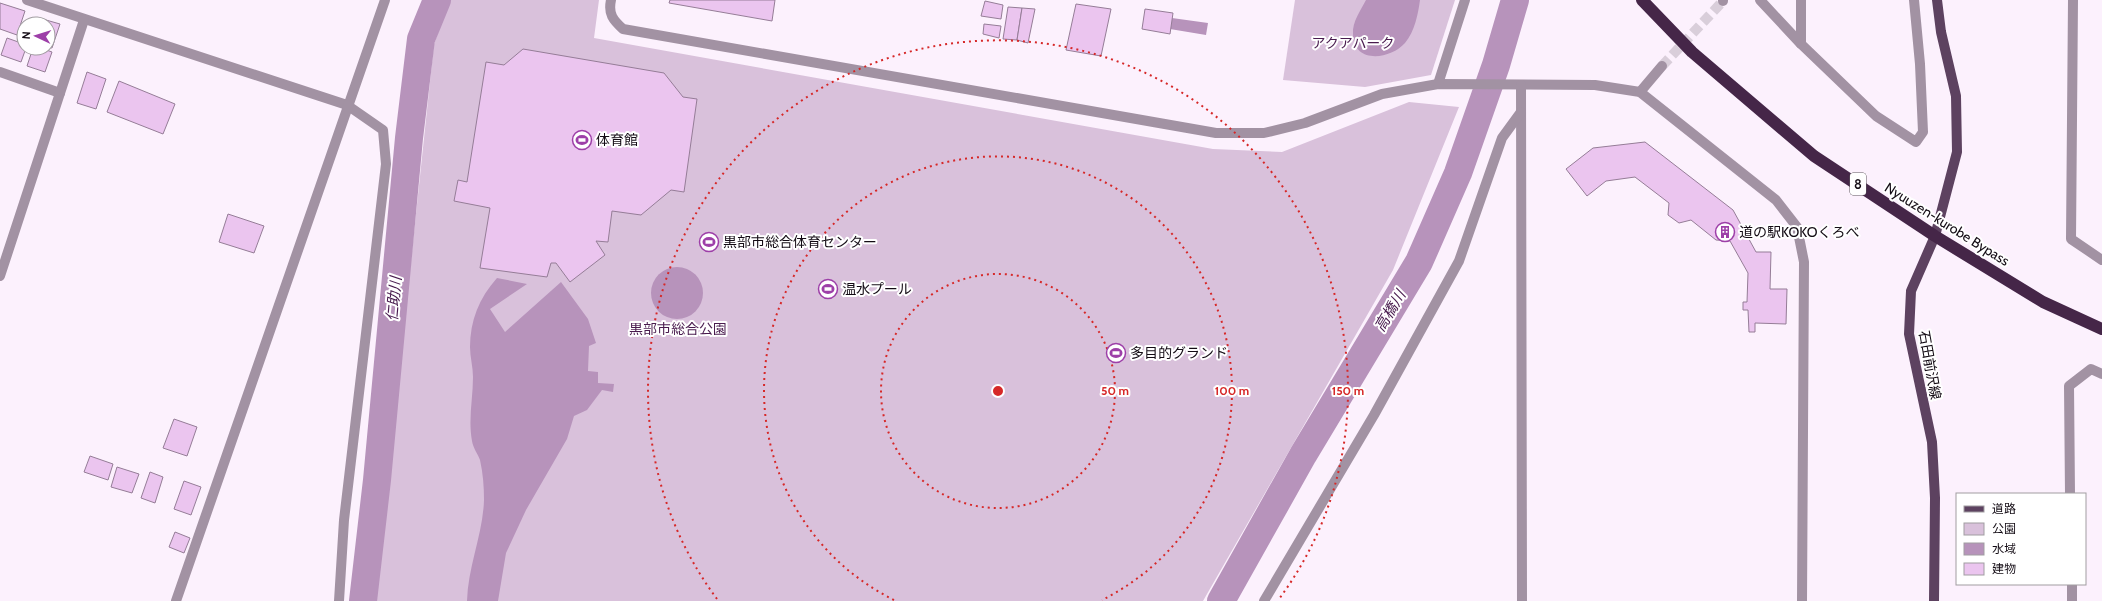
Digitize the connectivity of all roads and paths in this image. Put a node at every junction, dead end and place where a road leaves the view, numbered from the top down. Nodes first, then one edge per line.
1 (27, 0) edge
2 (385, 0) edge
3 (611, 0) edge
4 (1465, 0) edge
5 (1642, 0) edge
6 (1760, 0) edge
7 (1801, 0) edge
8 (1914, 0) edge
9 (1937, 0) edge
10 (2074, 0) edge
11 (84, 20) junction
12 (1801, 44) junction
13 (1662, 66) tunnel mouth
14 (0, 72) edge
15 (1438, 84) junction
16 (1521, 85) junction
17 (1640, 92) junction
18 (60, 93) junction
19 (347, 104) junction
20 (1521, 112) junction
21 (1935, 236) junction
22 (2102, 260) edge
23 (0, 276) edge
24 (2102, 329) edge
25 (2102, 374) edge
26 (2070, 493) edge
27 (2072, 585) edge
28 (176, 601) edge
29 (339, 601) edge
30 (1264, 601) edge
31 (1522, 601) edge
32 (1802, 601) edge
33 (1934, 601) edge
34 (2072, 601) edge

1 - 11 street
2 - 19 street
3 - 15 street
4 - 15 street
5 - 21 highway, Nyuuzen-kurobe Bypass / 8
6 - 12 street
7 - 12 street
8 - 12 street
9 - 21 main road, 石田前沢線
10 - 22 street
11 - 18 street
11 - 19 street
13 - 17 street
14 - 18 street
15 - 16 street
16 - 17 street
16 - 20 street
17 - 32 street
18 - 23 street
19 - 28 street
19 - 29 street
20 - 30 street
20 - 31 street
21 - 24 highway, Nyuuzen-kurobe Bypass / 8
21 - 33 main road, 石田前沢線
25 - 26 street
27 - 34 street

